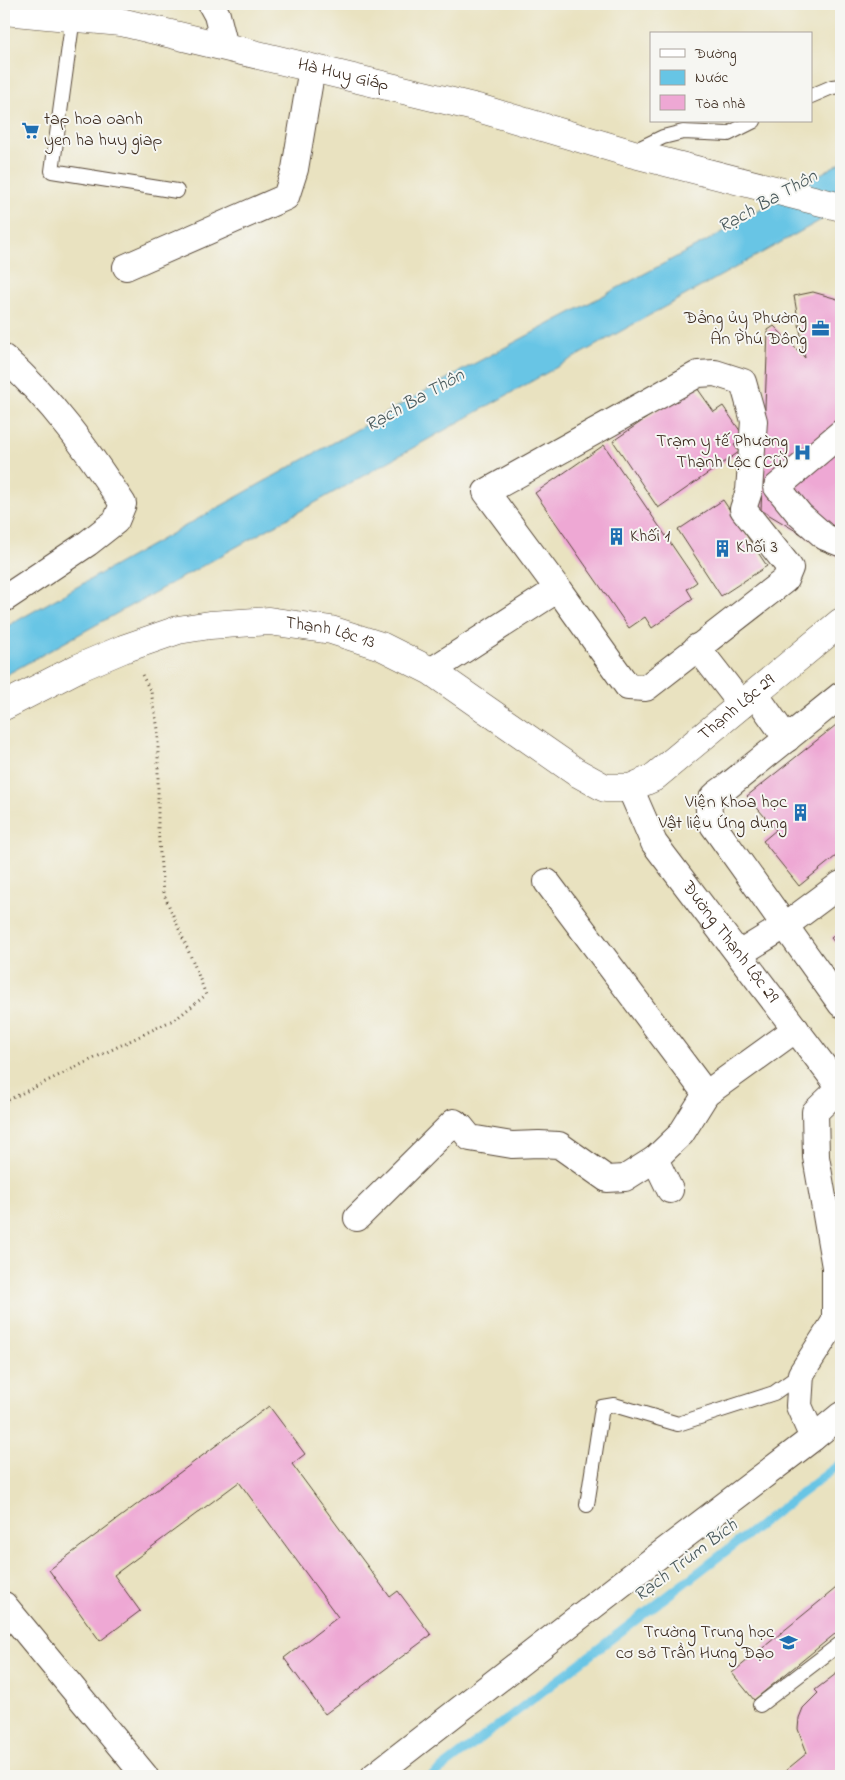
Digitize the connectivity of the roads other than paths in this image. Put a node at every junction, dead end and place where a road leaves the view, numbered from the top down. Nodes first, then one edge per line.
1 (211, 4) edge
2 (4, 11) edge
3 (72, 17) junction
4 (225, 47) junction
5 (312, 68) junction
6 (841, 86) edge
7 (812, 96) edge
8 (752, 122) edge
9 (630, 153) junction
10 (177, 190) dead end
11 (841, 207) edge
12 (126, 267) dead end
13 (4, 358) edge
14 (841, 433) edge
15 (841, 542) edge
16 (558, 589) junction
17 (4, 599) edge
18 (841, 622) edge
19 (697, 648) junction
20 (431, 671) junction
21 (841, 695) edge
22 (748, 699) junction
23 (4, 706) edge
24 (787, 739) junction
25 (630, 788) junction
26 (547, 882) dead end
27 (841, 884) edge
28 (786, 925) junction
29 (739, 954) junction
30 (841, 1004) edge
31 (796, 1029) junction
32 (841, 1088) edge
33 (706, 1094) junction
34 (655, 1159) junction
35 (670, 1190) dead end
36 (358, 1218) dead end
37 (801, 1374) junction
38 (841, 1415) edge
39 (813, 1438) junction
40 (587, 1505) dead end
41 (4, 1605) edge
42 (841, 1643) edge
43 (760, 1705) dead end
44 (145, 1776) edge
45 (374, 1776) edge

1 - 4 street
2 - 3 street, Hà Huy Giáp
3 - 4 street, Hà Huy Giáp
3 - 10 lane
4 - 5 street, Hà Huy Giáp
5 - 9 street, Hà Huy Giáp
5 - 12 street
6 - 7 lane
8 - 9 lane
9 - 11 street, Hà Huy Giáp
13 - 17 street
14 - 15 street
16 - 19 street
16 - 19 street
16 - 20 street
18 - 22 street, Thạnh Lộc 29
19 - 22 street
20 - 23 street, Thạnh Lộc 13
20 - 25 street, Thạnh Lộc 13
21 - 24 street
22 - 24 street
22 - 25 street, Thạnh Lộc 29
24 - 28 street
25 - 29 street, Đường Thạnh Lộc 29
26 - 33 street
27 - 28 street
28 - 29 street
28 - 30 street
29 - 31 street, Đường Thạnh Lộc 29
31 - 32 street, Đường Thạnh Lộc 29
31 - 33 street
32 - 37 street
33 - 34 street
34 - 35 street
34 - 36 street
37 - 39 street
37 - 40 lane
38 - 39 street
39 - 45 street
41 - 44 street
42 - 43 lane

